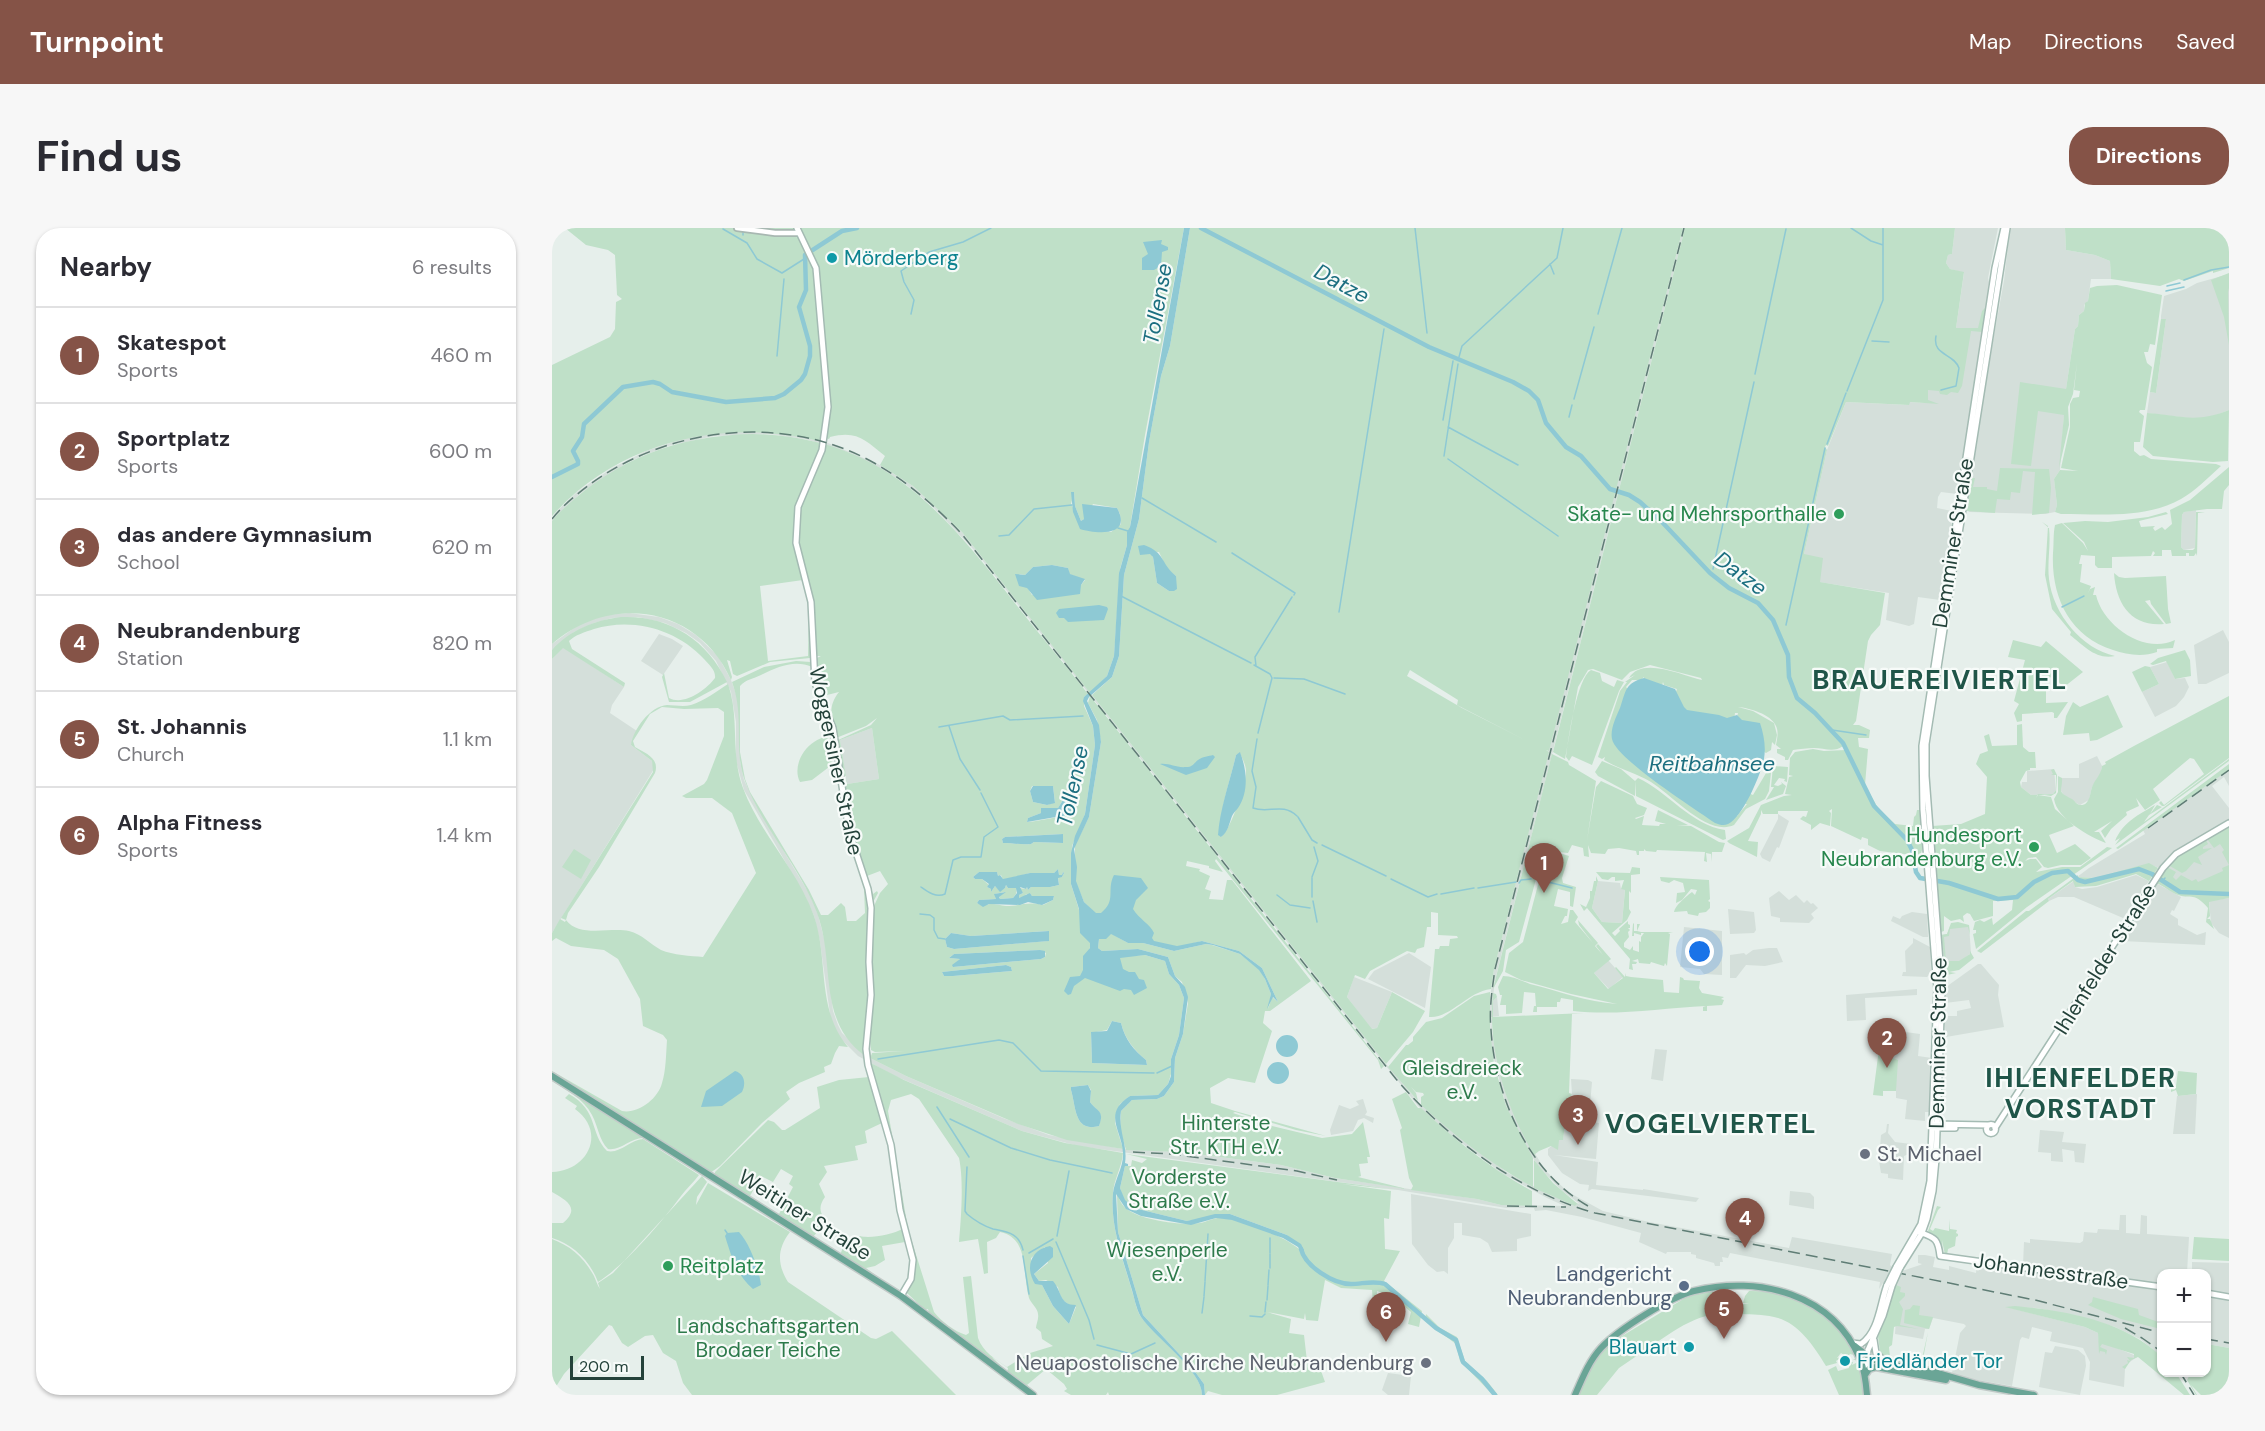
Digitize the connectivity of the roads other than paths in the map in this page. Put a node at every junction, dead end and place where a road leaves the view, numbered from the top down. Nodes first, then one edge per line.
1 (737, 228) edge
2 (2005, 228) edge
3 (798, 231) edge
4 (2229, 823) edge
5 (552, 1076) edge
6 (1934, 1126) junction
7 (1937, 1201) dead end
8 (1930, 1207) junction
9 (1920, 1232) junction
10 (1890, 1285) junction
11 (2157, 1286) edge
12 (2211, 1294) edge
13 (901, 1296) junction
14 (2229, 1297) edge
15 (1875, 1332) junction
16 (1850, 1341) junction
17 (1867, 1355) junction
18 (1889, 1365) junction
19 (1925, 1373) junction
20 (1865, 1375) junction
21 (1033, 1395) edge
22 (1575, 1395) edge
23 (1867, 1395) edge
24 (2016, 1395) edge
25 (2034, 1395) edge

1 - 3 street
2 - 6 main road, Demminer Straße
3 - 13 main road, Woggersiner Straße
4 - 6 main road, Ihlenfelder Straße
5 - 13 main road, Weitiner Straße
6 - 8 main road, Demminer Straße
6 - 9 main road, Demminer Straße
7 - 8 main road
8 - 9 main road, Demminer Straße
9 - 10 main road, Demminer Straße, bridge
9 - 11 main road, Johannesstraße
10 - 15 main road, Demminer Straße
10 - 16 main road, Demminer Straße
12 - 14 main road
13 - 21 main road, Weitiner Straße
15 - 17 main road, Demminer Straße
15 - 18 main road
16 - 17 main road
16 - 20 main road
16 - 22 main road
17 - 18 main road
17 - 20 main road, Demminer Straße
18 - 19 main road
19 - 20 main road
19 - 24 main road
19 - 25 main road
20 - 23 main road

